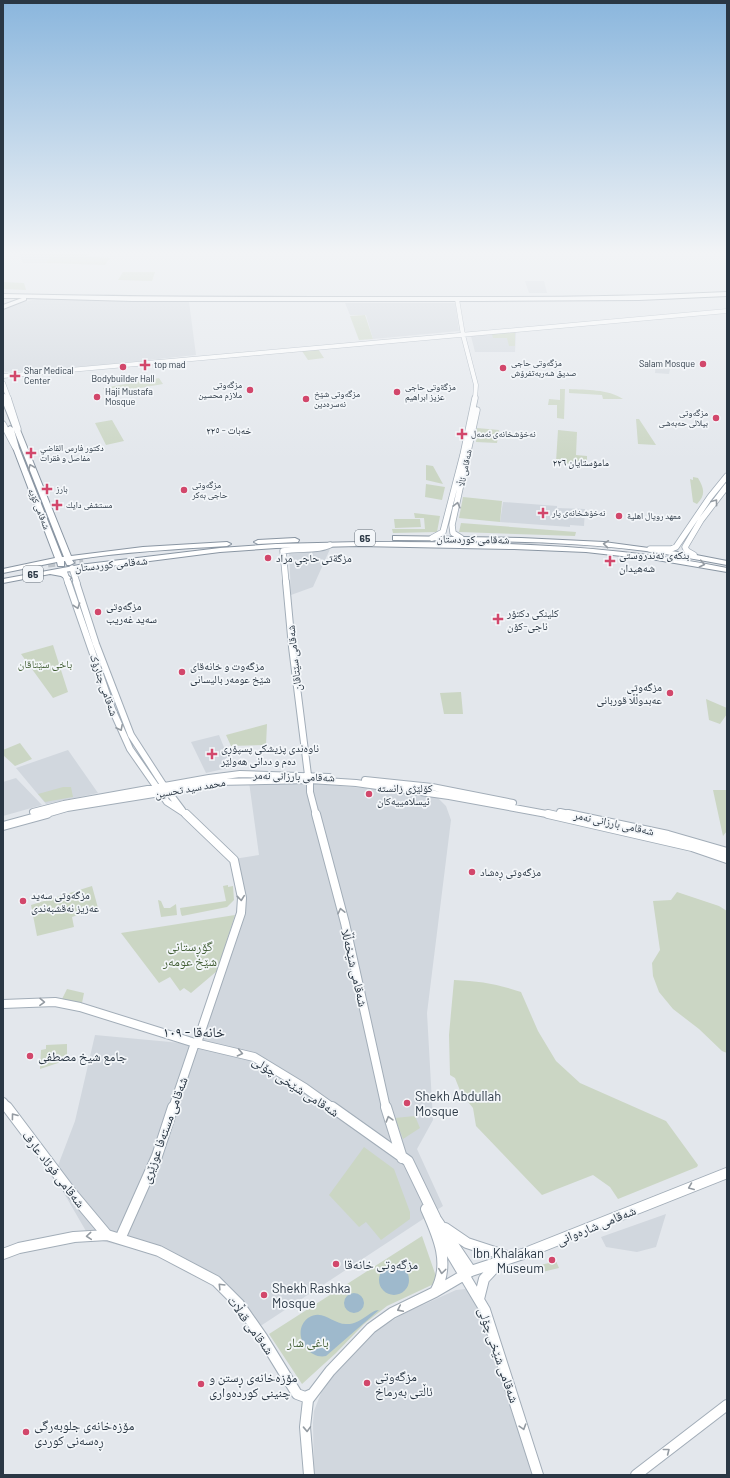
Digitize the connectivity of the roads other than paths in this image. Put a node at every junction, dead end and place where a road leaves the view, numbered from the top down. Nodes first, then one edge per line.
1 (462, 322) edge
2 (597, 322) edge
3 (464, 334) junction
4 (102, 366) junction
5 (3, 379) edge
6 (3, 395) edge
7 (3, 406) edge
8 (3, 424) edge
9 (19, 435) junction
10 (16, 448) junction
11 (461, 472) junction
12 (727, 476) edge
13 (727, 486) edge
14 (694, 525) junction
15 (432, 538) junction
16 (461, 538) junction
17 (52, 540) junction
18 (344, 541) junction
19 (567, 541) junction
20 (326, 543) junction
21 (536, 546) junction
22 (589, 546) junction
23 (63, 547) junction
24 (219, 547) junction
25 (273, 547) junction
26 (650, 549) junction
27 (284, 552) junction
28 (694, 556) junction
29 (68, 558) junction
30 (60, 560) junction
31 (86, 561) junction
32 (727, 563) edge
33 (45, 566) junction
34 (63, 569) junction
35 (3, 570) edge
36 (727, 570) edge
37 (73, 571) junction
38 (3, 574) edge
39 (32, 574) junction
40 (3, 577) edge
41 (67, 578) junction
42 (3, 581) edge
43 (309, 778) junction
44 (162, 789) junction
45 (476, 801) joint
46 (492, 802) junction
47 (3, 821) edge
48 (3, 826) edge
49 (727, 852) edge
50 (727, 859) edge
51 (3, 1004) edge
52 (196, 1043) junction
53 (3, 1102) edge
54 (401, 1156) junction
55 (727, 1173) edge
56 (434, 1220) junction
57 (107, 1235) junction
58 (120, 1239) junction
59 (3, 1254) edge
60 (506, 1258) junction
61 (467, 1273) junction
62 (435, 1292) junction
63 (479, 1299) junction
64 (313, 1392) junction
65 (727, 1405) edge
66 (309, 1475) edge
67 (538, 1475) edge
68 (636, 1475) edge

1 - 3 main road, شه‌قامی ئاڵا
2 - 3 main road
3 - 4 main road
3 - 11 main road, شه‌قامی ئاڵا
4 - 5 main road
4 - 5 main road
5 - 9 main road, شەقامی کۆیە
6 - 9 highway, شەقامی کۆیە
7 - 10 highway, شەقامی کۆیە
8 - 10 main road, شەقامی کۆیە
23 -> 9 highway, شەقامی کۆیە
10 - 17 highway, شەقامی کۆیە
11 - 15 main road, شه‌قامی ئاڵا
16 -> 11 main road, شه‌قامی ئاڵا
12 - 14 main road
14 -> 13 main road
14 - 26 main road
14 - 28 main road
15 - 16 highway, شەقامی کوردستان / 65
15 - 18 highway, شەقامی کوردستان / 65
16 - 19 highway, شەقامی کوردستان / 65
17 - 30 highway, شەقامی کۆیە
17 - 33 highway
18 - 20 highway, شەقامی کوردستان / 65
18 - 21 highway, شەقامی کوردستان / 65
19 - 21 highway
19 - 22 highway, شەقامی کوردستان / 65
20 - 24 highway, شەقامی کوردستان / 65
20 - 25 highway, شەقامی کوردستان / 65
20 - 27 main road
21 - 22 highway, شەقامی کوردستان / 65
26 -> 22 highway, شەقامی کوردستان / 65
22 -> 36 highway, شەقامی کوردستان / 65
23 - 29 highway, شەقامی کۆیە
23 - 31 highway
24 - 25 highway, شەقامی کوردستان / 65
24 - 31 highway, شەقامی کوردستان / 65
24 - 31 highway, شەقامی کوردستان / 65
25 - 27 main road
26 - 28 highway, شەقامی کوردستان / 65
27 - 43 main road, شەقامی سێتاقان
28 - 32 highway, شەقامی کوردستان / 65
29 - 30 highway, شەقامی کوردستان / 65
29 - 31 highway, شەقامی کوردستان / 65
29 - 37 highway, شەقامی کۆیە
30 - 33 highway, شەقامی کوردستان / 65
30 - 34 highway, شەقامی کۆیە
31 - 37 highway
33 - 34 highway, شەقامی کوردستان / 65
33 - 35 highway, شەقامی کوردستان / 65
33 - 38 highway, شەقامی کوردستان / 65
33 - 39 highway, شەقامی کوردستان / 65
33 - 40 highway, شەقامی کوردستان / 65
34 - 37 highway, شەقامی کوردستان / 65
34 - 41 main road, شەقامی چنارۆک
37 - 44 main road, شەقامی چنارۆک
39 - 41 highway
39 - 42 highway, شەقامی کوردستان / 65
41 -> 44 main road, شەقامی چنارۆک
43 - 44 main road, محمد سید تحسین
43 - 45 main road, محمد سید تحسین
43 - 46 main road, شەقامی بارزانی نەمر
54 -> 43 main road, شەقامی شێخەڵڵا
44 - 47 main road
44 - 48 main road, محمد سید تحسین
44 -> 52 main road, شەقامی مستەفا عوزێری
45 - 46 main road, شەقامی بارزانی نەمر
46 - 49 main road, شەقامی بارزانی نەمر
46 - 50 main road, شەقامی بارزانی نەمر
51 -> 52 main road, شەقامی شێخی چۆلی
52 -> 54 main road, شەقامی شێخی چۆلی
52 - 58 main road, شەقامی مستەفا عوزێری
57 -> 53 main road, شەقامی فوئاد عارف
54 - 56 main road, شەقامی شێخی چۆلی
55 -> 60 main road, شەقامی شارەوانی
56 - 60 main road
56 - 61 main road, شەقامی شێخی چۆلی
56 -> 62 main road
57 - 58 main road, شەقامی قەڵات
57 -> 59 main road, شەقامی قەڵات
64 -> 58 main road, شەقامی قەڵات
60 - 61 main road, شەقامی شارەوانی
60 - 63 main road
61 - 62 main road, شەقامی شارەوانی
61 - 63 main road, شەقامی شێخی چۆلی
62 -> 64 main road, شەقامی شارەوانی
63 -> 67 main road, شەقامی شێخی چۆلی
64 -> 66 main road
68 -> 65 main road

